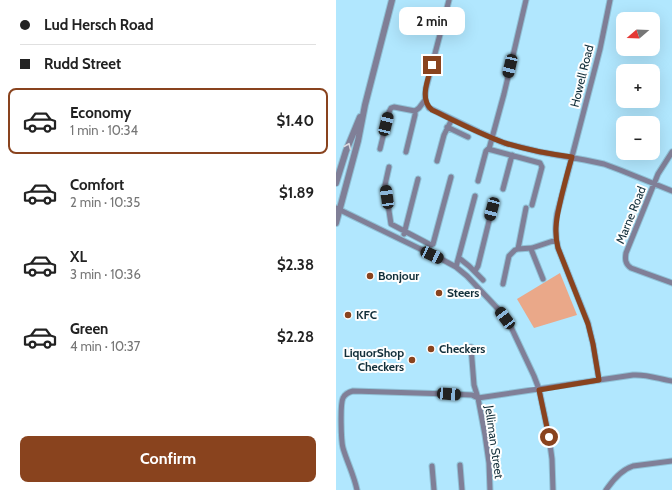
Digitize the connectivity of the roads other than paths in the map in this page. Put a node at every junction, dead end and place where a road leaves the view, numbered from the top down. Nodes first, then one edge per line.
1 (392, 0) edge
2 (449, 0) edge
3 (526, 0) edge
4 (610, 0) edge
5 (425, 100) junction
6 (365, 105) junction
7 (415, 111) junction
8 (452, 119) junction
9 (447, 127) junction
10 (468, 137) dead end
11 (492, 138) junction
12 (380, 149) dead end
13 (489, 149) junction
14 (406, 152) dead end
15 (672, 152) edge
16 (512, 155) junction
17 (572, 157) junction
18 (437, 161) dead end
19 (389, 167) dead end
20 (451, 177) dead end
21 (418, 179) dead end
22 (478, 181) dead end
23 (336, 183) edge
24 (654, 184) junction
25 (503, 189) dead end
26 (672, 191) edge
27 (475, 196) dead end
28 (532, 205) dead end
29 (338, 208) edge
30 (526, 208) dead end
31 (492, 209) dead end
32 (336, 223) edge
33 (405, 232) junction
34 (402, 240) junction
35 (556, 240) junction
36 (518, 249) junction
37 (531, 249) junction
38 (459, 258) junction
39 (456, 267) junction
40 (475, 271) junction
41 (543, 279) dead end
42 (483, 280) dead end
43 (672, 283) edge
44 (503, 284) dead end
45 (471, 347) dead end
46 (599, 380) junction
47 (672, 381) edge
48 (539, 390) junction
49 (478, 398) junction
50 (672, 460) edge
51 (460, 465) dead end
52 (432, 466) dead end
53 (357, 490) edge
54 (434, 490) edge
55 (462, 490) edge
56 (490, 490) edge
57 (553, 490) edge
58 (606, 490) edge

1 - 6 street
2 - 5 street
3 - 11 street
4 - 17 street, Howell Road
5 - 7 street
5 - 8 street
23 -> 6 street
6 - 29 street
7 - 12 street
7 - 14 street
8 - 9 street
8 - 11 street
9 - 10 street
9 - 18 street
11 - 13 street
11 - 17 street
13 - 16 street
13 - 22 street
15 - 24 street, Marne Road
16 - 25 street
16 - 28 street
17 - 24 street
17 - 35 street, Howell Road
19 - 33 street
20 - 33 street
21 - 33 street
24 - 26 street
24 - 43 street, Marne Road
27 - 38 street
29 - 32 street
29 - 34 street
30 - 36 street
31 - 40 street
33 - 34 street
34 - 39 street
35 - 37 street
35 - 46 street, Howell Road
36 - 37 street
36 - 44 street
37 - 41 street
38 - 39 street
38 - 40 street
39 - 48 street
40 - 42 street
45 - 49 street, Jelliman Street
46 - 47 street
46 - 48 street
48 - 49 street
48 - 57 street
49 - 53 street
49 - 56 street, Jelliman Street
50 - 58 street
51 - 55 street
52 - 54 street

